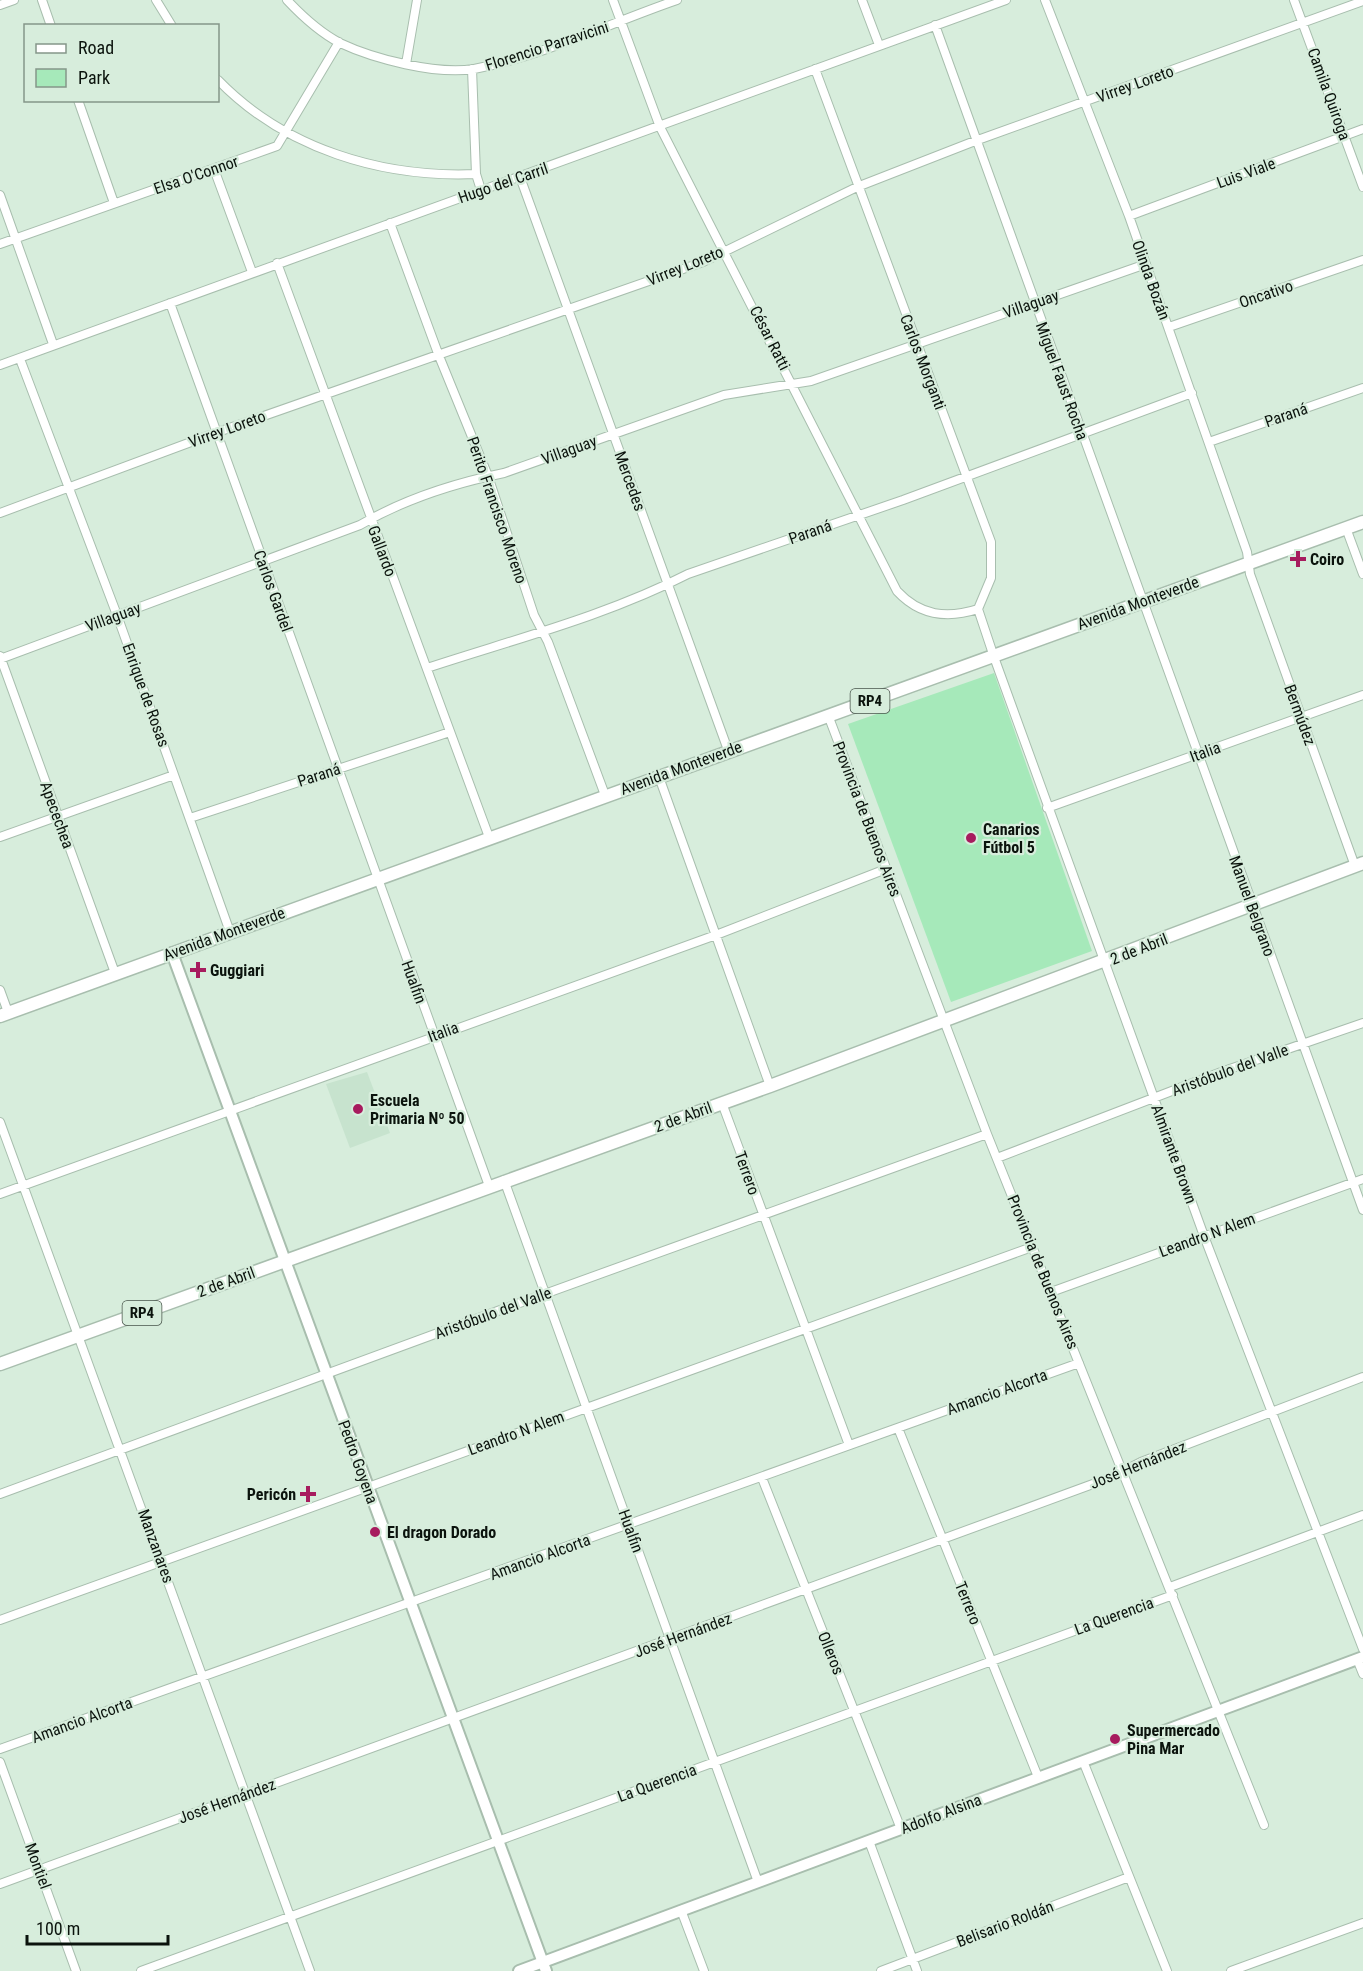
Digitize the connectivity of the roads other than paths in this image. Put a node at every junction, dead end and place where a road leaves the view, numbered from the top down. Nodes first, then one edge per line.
1 (14, 0) edge
2 (42, 0) edge
3 (156, 0) edge
4 (287, 0) edge
5 (417, 0) edge
6 (613, 0) edge
7 (676, 0) edge
8 (862, 0) edge
9 (1006, 0) edge
10 (1045, 0) edge
11 (1294, 0) edge
12 (1363, 1) edge
13 (0, 5) edge
14 (621, 22) junction
15 (1303, 23) junction
16 (50, 24) edge
17 (171, 24) edge
18 (935, 25) junction
19 (339, 42) junction
20 (879, 45) junction
21 (406, 64) junction
22 (472, 69) junction
23 (815, 69) junction
24 (219, 81) edge
25 (79, 102) edge
26 (1084, 102) junction
27 (660, 127) junction
28 (1363, 129) edge
29 (286, 133) junction
30 (1344, 136) junction
31 (975, 141) junction
32 (214, 169) junction
33 (476, 174) junction
34 (520, 177) junction
35 (857, 187) junction
36 (1363, 187) edge
37 (482, 190) junction
38 (0, 195) edge
39 (114, 203) junction
40 (1129, 216) junction
41 (390, 223) junction
42 (16, 239) junction
43 (0, 244) edge
44 (726, 250) junction
45 (1363, 260) edge
46 (277, 263) junction
47 (1146, 264) junction
48 (252, 272) junction
49 (170, 303) junction
50 (1034, 303) junction
51 (569, 309) junction
52 (1168, 327) junction
53 (916, 344) junction
54 (53, 345) junction
55 (439, 356) junction
56 (20, 358) junction
57 (0, 366) edge
58 (794, 386) junction
59 (1363, 388) edge
60 (1192, 393) junction
61 (326, 394) junction
62 (218, 432) junction
63 (1081, 433) junction
64 (613, 434) junction
65 (1209, 441) junction
66 (488, 476) junction
67 (967, 476) junction
68 (71, 488) junction
69 (0, 513) edge
70 (858, 516) junction
71 (370, 519) junction
72 (1363, 522) edge
73 (1346, 528) junction
74 (262, 562) junction
75 (1249, 563) junction
76 (1363, 574) edge
77 (667, 585) junction
78 (1143, 601) junction
79 (978, 609) junction
80 (117, 615) junction
81 (541, 631) junction
82 (994, 657) junction
83 (0, 658) edge
84 (427, 668) junction
85 (1363, 695) edge
86 (828, 716) junction
87 (1301, 718) junction
88 (450, 732) junction
89 (728, 750) junction
90 (1199, 755) junction
91 (339, 768) junction
92 (174, 775) junction
93 (659, 777) junction
94 (605, 795) junction
95 (1047, 808) junction
96 (58, 816) junction
97 (190, 819) junction
98 (0, 837) edge
99 (489, 837) junction
100 (1359, 865) edge
101 (886, 869) junction
102 (377, 879) junction
103 (1252, 905) junction
104 (230, 932) junction
105 (716, 935) junction
106 (172, 953) junction
107 (1104, 962) junction
108 (115, 973) junction
109 (0, 990) edge
110 (4, 1014) edge
111 (943, 1021) junction
112 (1363, 1023) edge
113 (433, 1036) junction
114 (1303, 1045) junction
115 (770, 1086) junction
116 (1154, 1098) junction
117 (722, 1103) junction
118 (228, 1109) junction
119 (0, 1122) edge
120 (987, 1134) junction
121 (998, 1158) junction
122 (1363, 1179) edge
123 (504, 1180) junction
124 (1352, 1183) junction
125 (23, 1185) junction
126 (489, 1186) junction
127 (0, 1194) edge
128 (1363, 1210) edge
129 (764, 1216) junction
130 (1204, 1236) junction
131 (1032, 1247) junction
132 (285, 1261) junction
133 (1051, 1292) junction
134 (545, 1294) junction
135 (805, 1327) junction
136 (78, 1336) junction
137 (1078, 1363) junction
138 (0, 1364) edge
139 (326, 1375) junction
140 (1363, 1377) edge
141 (587, 1407) junction
142 (1272, 1413) junction
143 (898, 1428) junction
144 (849, 1445) junction
145 (120, 1449) junction
146 (1124, 1472) junction
147 (762, 1478) junction
148 (366, 1486) junction
149 (0, 1494) edge
150 (1363, 1515) edge
151 (629, 1525) junction
152 (1318, 1532) junction
153 (942, 1540) junction
154 (161, 1561) junction
155 (806, 1590) junction
156 (1172, 1591) junction
157 (409, 1603) junction
158 (0, 1620) edge
159 (672, 1639) junction
160 (1361, 1655) edge
161 (991, 1661) junction
162 (1363, 1674) edge
163 (204, 1677) junction
164 (1220, 1711) junction
165 (854, 1712) junction
166 (453, 1720) junction
167 (0, 1749) edge
168 (1083, 1761) junction
169 (0, 1762) edge
170 (715, 1762) junction
171 (1038, 1777) junction
172 (245, 1794) junction
173 (1264, 1825) dead end
174 (901, 1828) junction
175 (497, 1841) junction
176 (869, 1841) junction
177 (39, 1869) junction
178 (1130, 1877) junction
179 (758, 1882) junction
180 (0, 1884) edge
181 (681, 1910) junction
182 (291, 1916) junction
183 (1363, 1923) edge
184 (913, 1959) junction
185 (545, 1967) edge
186 (76, 1971) edge
187 (141, 1971) edge
188 (310, 1971) edge
189 (519, 1971) edge
190 (704, 1971) edge
191 (881, 1971) edge
192 (917, 1971) edge
193 (1167, 1971) edge
194 (1231, 1971) edge

1 - 13 street
2 - 16 street
3 - 17 street
4 - 19 street, Florencio Parravicini
5 - 21 street
6 - 14 street, César Ratti
7 - 14 street, Florencio Parravicini
8 - 20 street
9 - 18 street, Hugo del Carril
10 - 26 street, Olinda Bozán
11 - 15 street, Camila Quiroga
12 - 15 street, Virrey Loreto
14 - 22 street, Florencio Parravicini
14 - 27 street, César Ratti
15 - 26 street, Virrey Loreto
15 - 30 street, Camila Quiroga
18 - 20 street, Hugo del Carril
18 - 31 street, Miguel Faust Rocha
19 - 21 street, Florencio Parravicini
19 - 29 street, Elsa O'Connor
20 - 23 street, Hugo del Carril
21 - 22 street, Florencio Parravicini
22 - 33 street
23 - 27 street, Hugo del Carril
23 - 35 street, Carlos Morganti
24 - 29 street
25 - 39 street
26 - 31 street, Virrey Loreto
26 - 40 street, Olinda Bozán
27 - 34 street, Hugo del Carril
27 - 44 street, César Ratti
28 - 30 street, Luis Viale
29 - 32 street, Elsa O'Connor
29 - 33 street
30 - 36 street, Camila Quiroga
30 - 40 street, Luis Viale
31 - 35 street, Virrey Loreto
31 - 50 street, Miguel Faust Rocha
32 - 39 street, Elsa O'Connor
32 - 48 street
33 - 37 street
34 - 37 street, Hugo del Carril
34 - 51 street, Mercedes
35 - 44 street, Virrey Loreto
35 - 53 street, Carlos Morganti
37 - 41 street, Hugo del Carril
38 - 42 street
39 - 42 street, Elsa O'Connor
40 - 47 street, Olinda Bozán
41 - 46 street, Hugo del Carril
41 - 55 street, Perito Francisco Moreno
42 - 43 street, Elsa O'Connor
42 - 54 street
44 - 51 street, Virrey Loreto
44 - 58 street, César Ratti
45 - 52 street, Oncativo
46 - 48 street, Hugo del Carril
46 - 61 street, Gallardo
47 - 50 street, Villaguay
47 - 52 street, Olinda Bozán
48 - 49 street, Hugo del Carril
49 - 54 street, Hugo del Carril
49 - 62 street, Carlos Gardel
50 - 53 street, Villaguay
50 - 63 street, Miguel Faust Rocha
51 - 55 street, Virrey Loreto
51 - 64 street, Mercedes
52 - 60 street, Olinda Bozán
53 - 58 street, Villaguay
53 - 67 street, Carlos Morganti
54 - 56 street, Hugo del Carril
55 - 61 street, Virrey Loreto
55 - 66 street, Perito Francisco Moreno
56 - 57 street, Hugo del Carril
56 - 68 street, Enrique de Rosas
58 - 64 street, Villaguay
58 - 70 street, César Ratti
59 - 65 street, Paraná
60 - 63 street, Paraná
60 - 65 street, Olinda Bozán
61 - 62 street, Virrey Loreto
61 - 71 street, Gallardo
62 - 68 street, Virrey Loreto
62 - 74 street, Carlos Gardel
63 - 67 street, Paraná
63 - 78 street, Miguel Faust Rocha
64 - 66 street, Villaguay
64 - 77 street, Mercedes
65 - 75 street, Olinda Bozán
66 - 71 street, Villaguay
66 - 81 street, Perito Francisco Moreno
67 - 70 street, Paraná
67 - 79 street, Carlos Morganti
68 - 69 street, Virrey Loreto
68 - 80 street, Enrique de Rosas
70 - 77 street, Paraná
70 - 79 street, César Ratti
71 - 74 street, Villaguay
71 - 84 street, Gallardo
72 - 73 main road, Avenida Monteverde / RP4
73 - 75 main road, Avenida Monteverde / RP4
73 - 76 street
74 - 80 street, Villaguay
74 - 91 street, Carlos Gardel
75 - 78 main road, Avenida Monteverde / RP4
75 - 87 street, Bermúdez
77 - 81 street, Paraná
77 - 89 street, Mercedes
78 - 82 main road, Avenida Monteverde / RP4
78 - 90 street, Manuel Belgrano
79 - 82 street
80 - 83 street, Villaguay
80 - 92 street, Enrique de Rosas
81 - 84 street, Paraná
81 - 94 street, Perito Francisco Moreno
82 - 86 main road, Avenida Monteverde / RP4
82 - 95 street, Almirante Brown
83 - 96 street, Apecechea
84 - 88 street, Gallardo
85 - 87 street, Italia
86 - 89 main road, Avenida Monteverde / RP4
86 - 101 street, Provincia de Buenos Aires
87 - 90 street, Italia
87 - 100 street, Bermúdez
88 - 91 street, Paraná
88 - 99 street, Gallardo
89 - 93 main road, Avenida Monteverde / RP4
90 - 95 street, Italia
90 - 103 street, Manuel Belgrano
91 - 97 street, Paraná
91 - 102 street, Carlos Gardel
92 - 96 street
92 - 97 street, Enrique de Rosas
93 - 94 main road, Avenida Monteverde / RP4
93 - 105 street
94 - 99 main road, Avenida Monteverde / RP4
95 - 107 street, Almirante Brown
96 - 98 street
96 - 108 street, Apecechea
97 - 104 street, Enrique de Rosas
99 - 102 main road, Avenida Monteverde / RP4
100 - 103 main road, 2 de Abril / RP4
101 - 105 street, Italia
101 - 111 street, Provincia de Buenos Aires
102 - 104 main road, Avenida Monteverde / RP4
102 - 113 street, Hualfin
103 - 107 main road, 2 de Abril / RP4
103 - 114 street, Manuel Belgrano
104 - 106 main road, Avenida Monteverde / RP4
105 - 113 street, Italia
105 - 115 street
106 - 108 main road, Avenida Monteverde / RP4
106 - 118 street, Pedro Goyena
107 - 111 main road, 2 de Abril / RP4
107 - 116 street, Almirante Brown
108 - 110 main road, Avenida Monteverde / RP4
109 - 110 street
111 - 115 main road, 2 de Abril / RP4
111 - 120 street, Provincia de Buenos Aires
112 - 114 street, Aristóbulo del Valle
113 - 118 street, Italia
113 - 126 street, Hualfin
114 - 116 street, Aristóbulo del Valle
114 - 124 street, Manuel Belgrano
115 - 117 main road, 2 de Abril / RP4
116 - 121 street, Aristóbulo del Valle
116 - 130 street, Almirante Brown
117 - 123 main road, 2 de Abril / RP4
117 - 129 street, Terrero
118 - 125 street, Italia
118 - 132 street, Pedro Goyena
119 - 125 street, Manzanares
120 - 121 street, Provincia de Buenos Aires
120 - 129 street, Aristóbulo del Valle
121 - 131 street, Provincia de Buenos Aires
122 - 124 street, Leandro N Alem
123 - 126 main road, 2 de Abril / RP4
123 - 134 street, Hualfin
124 - 128 street, Manuel Belgrano
124 - 130 street, Leandro N Alem
125 - 127 street, Italia
125 - 136 street, Manzanares
126 - 132 main road, 2 de Abril / RP4
129 - 134 street, Aristóbulo del Valle
129 - 135 street, Terrero
130 - 133 street, Leandro N Alem
130 - 142 street, Almirante Brown
131 - 133 street, Provincia de Buenos Aires
131 - 135 street, Leandro N Alem
132 - 136 main road, 2 de Abril / RP4
132 - 139 street, Pedro Goyena
133 - 137 street, Provincia de Buenos Aires
134 - 139 street, Aristóbulo del Valle
134 - 141 street, Hualfin
135 - 141 street, Leandro N Alem
135 - 144 street, Terrero
136 - 138 main road, 2 de Abril / RP4
136 - 145 street, Manzanares
137 - 143 street, Amancio Alcorta
137 - 146 street, Provincia de Buenos Aires
139 - 145 street, Aristóbulo del Valle
139 - 148 street, Pedro Goyena
140 - 142 street, José Hernández
141 - 148 street, Leandro N Alem
141 - 151 street, Hualfin
142 - 146 street, José Hernández
142 - 152 street, Almirante Brown
143 - 144 street, Amancio Alcorta
143 - 153 street, Terrero
144 - 147 street, Amancio Alcorta
145 - 149 street, Aristóbulo del Valle
145 - 154 street, Manzanares
146 - 153 street, José Hernández
146 - 156 street, Provincia de Buenos Aires
147 - 151 street, Amancio Alcorta
147 - 155 street, Olleros
148 - 154 street, Leandro N Alem
148 - 157 street, Pedro Goyena
150 - 152 street, La Querencia
151 - 157 street, Amancio Alcorta
151 - 159 street, Hualfin
152 - 156 street, La Querencia
152 - 160 street, Almirante Brown
153 - 155 street, José Hernández
153 - 161 street, Terrero
154 - 158 street, Leandro N Alem
154 - 163 street, Manzanares
155 - 159 street, José Hernández
155 - 165 street, Olleros
156 - 161 street, La Querencia
156 - 164 street, Provincia de Buenos Aires
157 - 163 street, Amancio Alcorta
157 - 166 street, Pedro Goyena
159 - 166 street, José Hernández
159 - 170 street, Hualfin
160 - 162 street, Almirante Brown
160 - 164 street, Adolfo Alsina
161 - 165 street, La Querencia
161 - 171 street, Terrero
163 - 167 street, Amancio Alcorta
163 - 172 street, Manzanares
164 - 168 street, Adolfo Alsina
164 - 173 street, Provincia de Buenos Aires
165 - 170 street, La Querencia
165 - 174 street, Olleros
166 - 172 street, José Hernández
166 - 175 street, Pedro Goyena
168 - 171 street, Adolfo Alsina
168 - 178 street
169 - 177 street, Montiel
170 - 175 street, La Querencia
170 - 179 street, Hualfin
171 - 174 street, Adolfo Alsina
172 - 177 street, José Hernández
172 - 182 street, Manzanares
174 - 176 street, Adolfo Alsina
175 - 182 street, La Querencia
175 - 185 street, Pedro Goyena
176 - 179 street, Adolfo Alsina
176 - 184 street
177 - 180 street, José Hernández
177 - 186 street, Montiel
178 - 184 street, Belisario Roldán
178 - 193 street
179 - 181 street, Adolfo Alsina
181 - 185 street, Adolfo Alsina
181 - 190 street
182 - 187 street, La Querencia
182 - 188 street, Manzanares
183 - 194 street
184 - 191 street, Belisario Roldán
184 - 192 street
185 - 189 street, Adolfo Alsina

